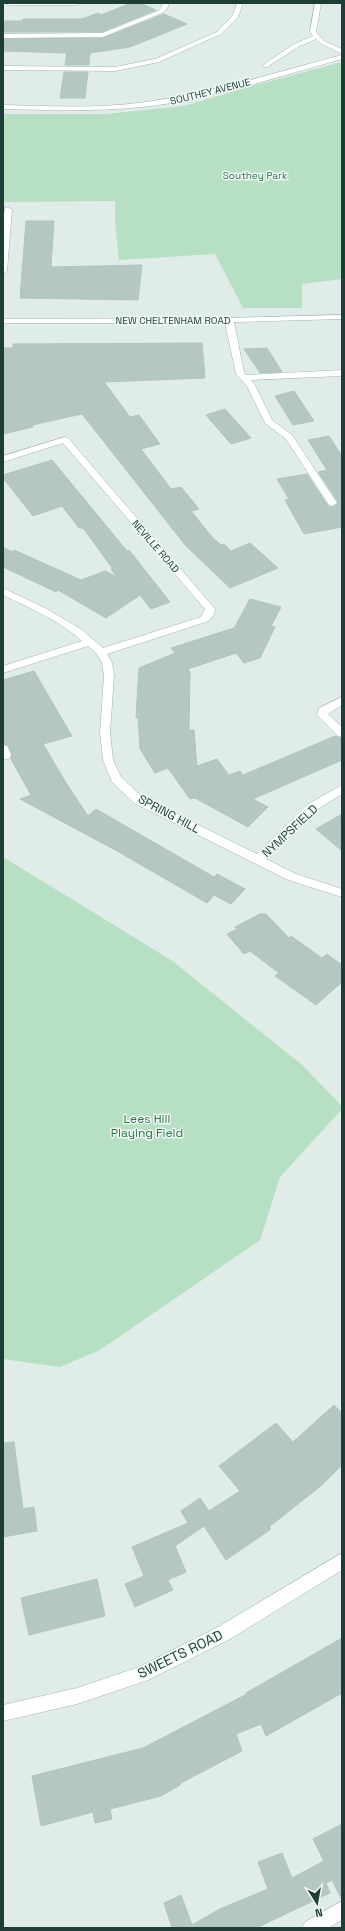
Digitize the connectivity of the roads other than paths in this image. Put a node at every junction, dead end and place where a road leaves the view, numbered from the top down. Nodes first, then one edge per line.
1 (9, 3) edge
2 (77, 3) edge
3 (166, 3) edge
4 (240, 3) edge
5 (318, 3) edge
6 (3, 36) edge
7 (316, 37) junction
8 (342, 52) edge
9 (342, 57) edge
10 (265, 66) dead end
11 (3, 68) edge
12 (3, 107) edge
13 (8, 209) dead end
14 (3, 272) edge
15 (342, 317) edge
16 (229, 320) junction
17 (3, 321) edge
18 (342, 373) edge
19 (244, 378) junction
20 (3, 459) edge
21 (332, 503) dead end
22 (3, 591) edge
23 (91, 642) junction
24 (101, 652) junction
25 (3, 670) edge
26 (342, 701) edge
27 (342, 733) edge
28 (3, 749) edge
29 (3, 756) edge
30 (342, 789) edge
31 (258, 860) junction
32 (342, 893) edge
33 (342, 1561) edge
34 (4, 1710) edge
35 (342, 1910) edge
36 (311, 1928) edge

1 - 2 street
3 - 6 street
4 - 11 street
5 - 7 street
7 - 8 street
7 - 10 street
9 - 12 street, SOUTHEY AVENUE
13 - 14 street
15 - 16 street, NEW CHELTENHAM ROAD
16 - 17 street, NEW CHELTENHAM ROAD
16 - 19 street
18 - 19 street
19 - 21 street
20 - 24 street, NEVILLE ROAD
22 - 23 street, SPRING HILL
23 - 24 street, SPRING HILL
23 - 25 street
24 - 31 street, SPRING HILL
26 - 27 street
28 - 29 street
30 - 31 street, NYMPSFIELD
31 - 32 street, SPRING HILL
33 - 34 street, SWEETS ROAD
35 - 36 street

